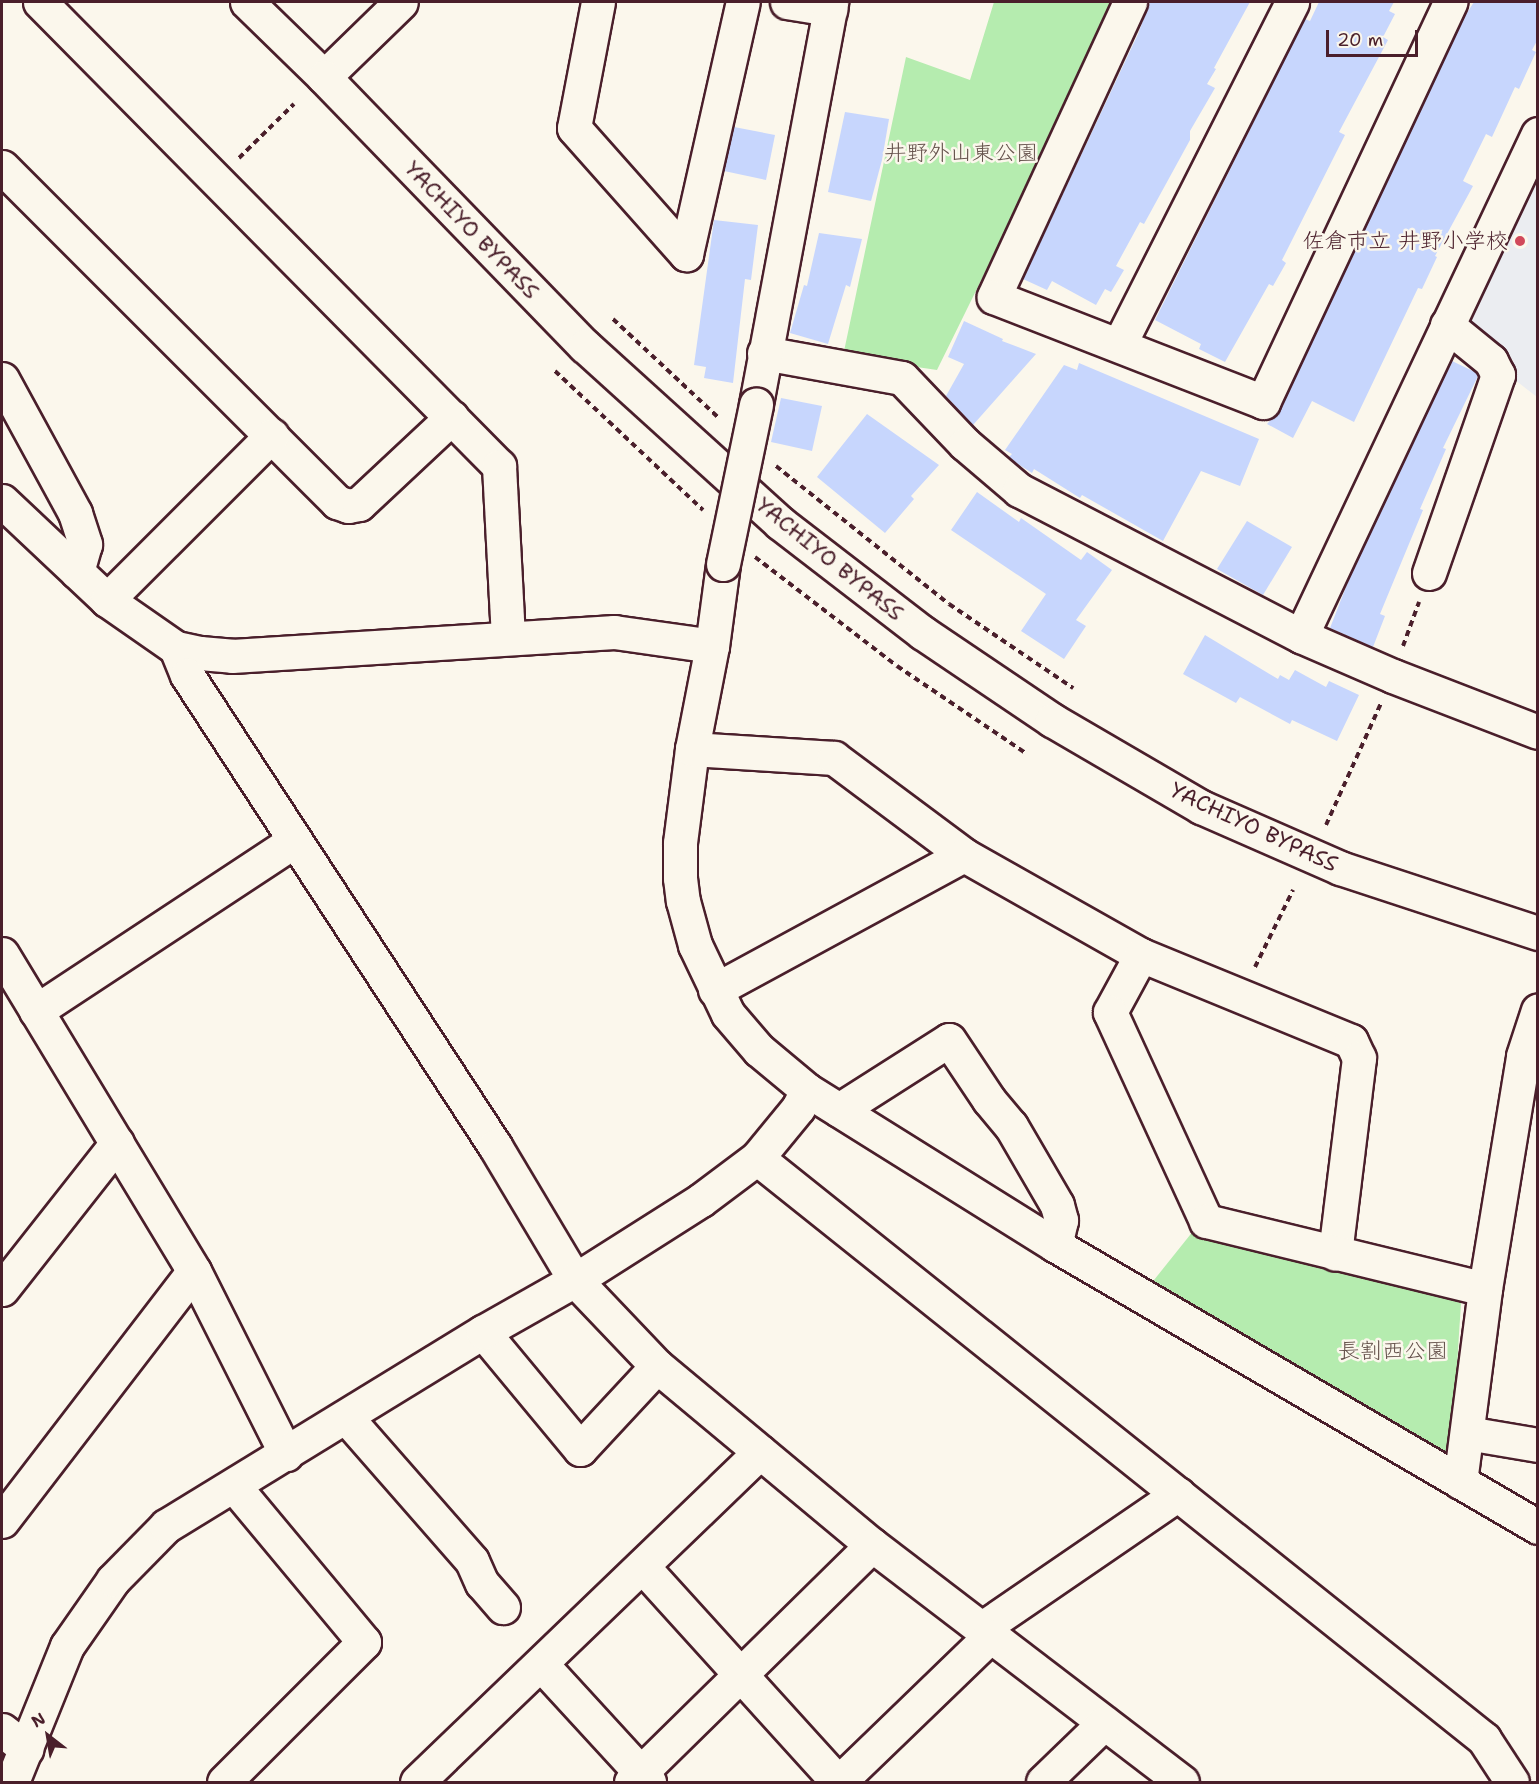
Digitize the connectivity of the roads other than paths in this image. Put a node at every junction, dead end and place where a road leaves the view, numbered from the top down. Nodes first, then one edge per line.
1 (40, 2) edge
2 (247, 2) edge
3 (401, 2) edge
4 (598, 2) edge
5 (743, 2) edge
6 (787, 2) edge
7 (1130, 2) edge
8 (1292, 2) edge
9 (1450, 2) edge
10 (831, 5) edge
11 (324, 77) junction
12 (1538, 134) edge
13 (2, 167) edge
14 (1447, 325) junction
15 (1119, 345) junction
16 (764, 353) junction
17 (2, 379) edge
18 (452, 417) junction
19 (272, 435) junction
20 (2, 501) edge
21 (77, 572) junction
22 (1429, 573) dead end
23 (107, 600) junction
24 (1301, 636) junction
25 (507, 637) junction
26 (712, 646) junction
27 (176, 648) junction
28 (1538, 732) edge
29 (692, 748) junction
30 (295, 840) junction
31 (964, 855) junction
32 (1538, 933) edge
33 (2, 954) edge
34 (1141, 955) junction
35 (716, 990) junction
36 (1538, 1010) edge
37 (36, 1011) junction
38 (807, 1090) junction
39 (839, 1110) junction
40 (117, 1143) junction
41 (757, 1158) junction
42 (1055, 1245) junction
43 (1335, 1254) junction
44 (194, 1271) junction
45 (575, 1280) junction
46 (2, 1289) edge
47 (1485, 1289) junction
48 (483, 1332) junction
49 (657, 1366) junction
50 (346, 1417) junction
51 (1467, 1433) junction
52 (1538, 1445) edge
53 (760, 1452) junction
54 (286, 1454) junction
55 (1460, 1482) junction
56 (234, 1486) junction
57 (1178, 1494) junction
58 (2, 1521) edge
59 (1538, 1527) edge
60 (872, 1545) junction
61 (642, 1566) junction
62 (503, 1607) dead end
63 (986, 1632) junction
64 (541, 1664) junction
65 (741, 1676) junction
66 (1104, 1723) junction
67 (14, 1739) edge
68 (640, 1779) edge
69 (12, 1782) edge
70 (224, 1782) edge
71 (417, 1782) edge
72 (839, 1782) edge
73 (1043, 1782) edge
74 (1182, 1782) edge
75 (1512, 1782) edge

1 - 18 main road
2 - 11 main road, YACHIYO BYPASS
3 - 11 main road
4 - 5 main road
6 - 10 main road
7 - 15 main road
8 - 15 main road
9 - 15 main road
10 - 16 main road
11 - 32 main road, YACHIYO BYPASS
12 - 14 main road
13 - 19 main road
14 - 22 main road
14 - 24 main road
16 - 24 main road
16 - 26 main road, bridge
17 - 21 main road
18 - 19 main road
18 - 25 main road
19 - 23 main road
20 - 21 main road
21 - 23 main road
23 - 27 main road
24 - 28 main road
25 - 26 main road
25 - 27 main road
26 - 29 main road
27 - 30 main road
29 - 31 main road
29 - 35 main road
30 - 37 main road
30 - 45 main road
31 - 34 main road
31 - 35 main road
33 - 37 main road
34 - 43 main road
34 - 43 main road
35 - 38 main road
36 - 47 main road
37 - 40 main road
38 - 39 main road
38 - 41 main road
39 - 42 main road
39 - 42 main road
40 - 44 main road
40 - 46 main road
41 - 45 main road
41 - 57 main road
42 - 55 main road
43 - 47 main road
44 - 54 main road
44 - 58 main road
45 - 48 main road
45 - 49 main road
47 - 51 main road
48 - 49 main road
48 - 50 main road
49 - 53 main road
50 - 54 main road
50 - 62 main road
51 - 52 main road
51 - 55 main road
53 - 60 main road
53 - 61 main road
54 - 56 main road
55 - 59 main road
56 - 67 main road
56 - 70 main road
57 - 63 main road
57 - 75 main road
60 - 63 main road
60 - 65 main road
61 - 64 main road
61 - 65 main road
63 - 66 main road
63 - 72 main road
64 - 68 main road
64 - 71 main road
65 - 68 main road
65 - 72 main road
66 - 73 main road
66 - 74 main road
67 - 69 main road

